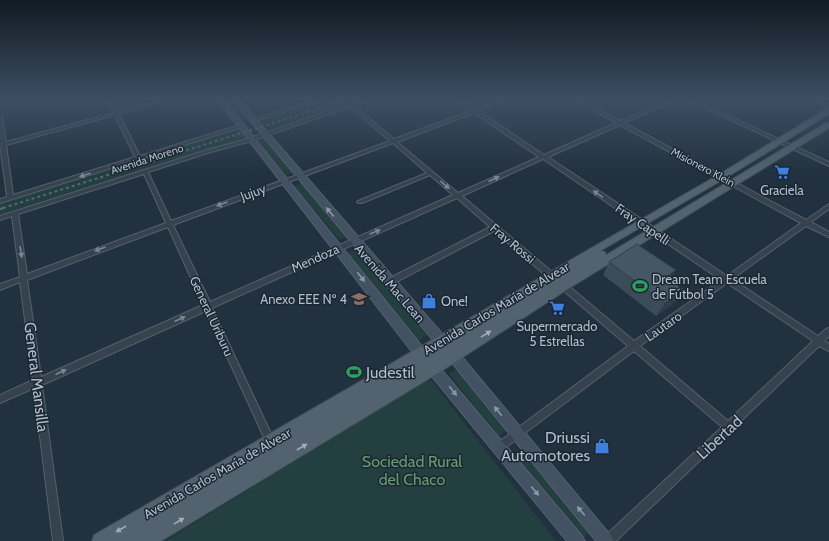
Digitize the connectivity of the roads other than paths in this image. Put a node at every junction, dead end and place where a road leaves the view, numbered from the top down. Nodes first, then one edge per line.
1 (0, 124) edge
2 (77, 124) edge
3 (121, 124) edge
4 (246, 124) edge
5 (257, 124) edge
6 (294, 124) edge
7 (374, 124) edge
8 (439, 124) edge
9 (494, 124) edge
10 (615, 124) edge
11 (624, 124) edge
12 (744, 124) edge
13 (812, 124) edge
14 (819, 124) edge
15 (829, 125) edge
16 (242, 126) junction
17 (265, 134) junction
18 (252, 139) junction
19 (394, 141) junction
20 (787, 144) junction
21 (2, 146) edge
22 (543, 157) junction
23 (138, 158) junction
24 (829, 164) edge
25 (145, 172) junction
26 (430, 173) junction
27 (299, 176) junction
28 (727, 180) junction
29 (285, 181) junction
30 (458, 196) junction
31 (10, 198) junction
32 (0, 201) edge
33 (360, 202) dead end
34 (829, 206) edge
35 (15, 213) junction
36 (0, 218) edge
37 (169, 223) junction
38 (806, 223) junction
39 (648, 227) junction
40 (494, 228) junction
41 (829, 235) edge
42 (354, 241) junction
43 (338, 248) junction
44 (24, 278) junction
45 (728, 280) junction
46 (557, 281) junction
47 (389, 282) junction
48 (0, 287) edge
49 (207, 306) junction
50 (829, 331) edge
51 (818, 341) junction
52 (634, 346) junction
53 (447, 348) junction
54 (829, 348) edge
55 (428, 360) junction
56 (37, 383) junction
57 (0, 399) edge
58 (729, 427) junction
59 (517, 434) junction
60 (498, 448) junction
61 (274, 451) junction
62 (58, 541) edge
63 (100, 541) edge
64 (125, 541) edge
65 (145, 541) edge
66 (577, 541) edge
67 (607, 541) edge

1 - 21 street
2 - 21 street
3 - 23 street
4 - 16 main road, Avenida Moreno
5 - 17 main road, Avenida Mac Lean
6 - 17 street, Avenida Moreno
7 - 19 street, Fray Rossi
8 - 19 street, Jujuy
9 - 22 street, Fray Capelli
10 - 22 street, Mendoza
11 - 28 street, Misionero Klein
12 - 20 street
13 - 20 main road, Avenida Carlos María de Alvear
14 - 20 main road, Avenida Carlos María de Alvear
15 - 20 main road, Avenida Carlos María de Alvear
16 - 18 main road, Avenida Mac Lean
16 - 23 street, Avenida Moreno
17 - 18 street, Avenida Moreno
17 - 27 main road, Avenida Mac Lean
18 - 25 street, Avenida Moreno
18 - 29 main road, Avenida Mac Lean
19 - 26 street, Fray Rossi
19 - 27 street, Jujuy
20 - 24 street
20 - 28 main road, Avenida Carlos María de Alvear
21 - 31 street
30 -> 22 street, Mendoza
39 -> 22 street, Fray Capelli
23 -> 31 street, Avenida Moreno
25 - 35 street, Avenida Moreno
25 - 37 street, General Uriburu
26 -> 30 street, Fray Rossi
26 - 33 street
27 - 29 street, Jujuy
42 -> 27 main road, Avenida Mac Lean
28 - 38 street, Misionero Klein
28 - 39 main road, Avenida Carlos María de Alvear
28 - 39 main road, Avenida Carlos María de Alvear
29 -> 37 street, Jujuy
29 - 43 main road, Avenida Mac Lean
30 - 40 street, Fray Rossi
42 -> 30 street, Mendoza
31 - 32 street, Avenida Moreno
34 - 38 street, Lautaro
35 - 36 street, Avenida Moreno
35 -> 44 street, General Mansilla
37 -> 44 street, Jujuy
37 - 49 street, General Uriburu
38 - 41 street, Misionero Klein
38 - 45 street, Lautaro
39 - 45 street, Fray Capelli
39 - 46 main road, Avenida Carlos María de Alvear
39 - 46 main road, Avenida Carlos María de Alvear
40 - 46 street, Fray Rossi
40 - 47 street
42 - 43 street, Mendoza
42 - 47 main road, Avenida Mac Lean
43 - 49 street, Mendoza
43 -> 55 main road, Avenida Mac Lean
44 - 48 street, Jujuy
44 - 56 street, General Mansilla
45 - 51 street, Fray Capelli
45 - 52 street, Lautaro
46 - 52 street, Fray Rossi
46 - 53 main road, Avenida Carlos María de Alvear
53 -> 46 main road, Avenida Carlos María de Alvear
47 - 53 main road, Avenida Mac Lean
56 -> 49 street, Mendoza
49 - 61 street, General Uriburu
50 - 51 street, Libertad
51 - 54 street, Fray Capelli
51 - 58 street, Libertad
52 - 58 street, Fray Rossi
52 - 59 street, Lautaro
53 - 55 main road, Avenida Carlos María de Alvear
53 - 55 main road, Avenida Carlos María de Alvear
59 -> 53 main road, Avenida Mac Lean
55 -> 60 main road, Avenida Mac Lean
55 - 61 main road, Avenida Carlos María de Alvear
56 - 57 street, Mendoza
56 - 62 street, General Mansilla
58 - 67 street, Libertad
59 - 60 street, Lautaro
67 -> 59 main road, Avenida Mac Lean
60 -> 66 main road, Avenida Mac Lean
61 -> 63 main road, Avenida Carlos María de Alvear
61 - 64 main road, Avenida Carlos María de Alvear
65 -> 61 main road, Avenida Carlos María de Alvear

